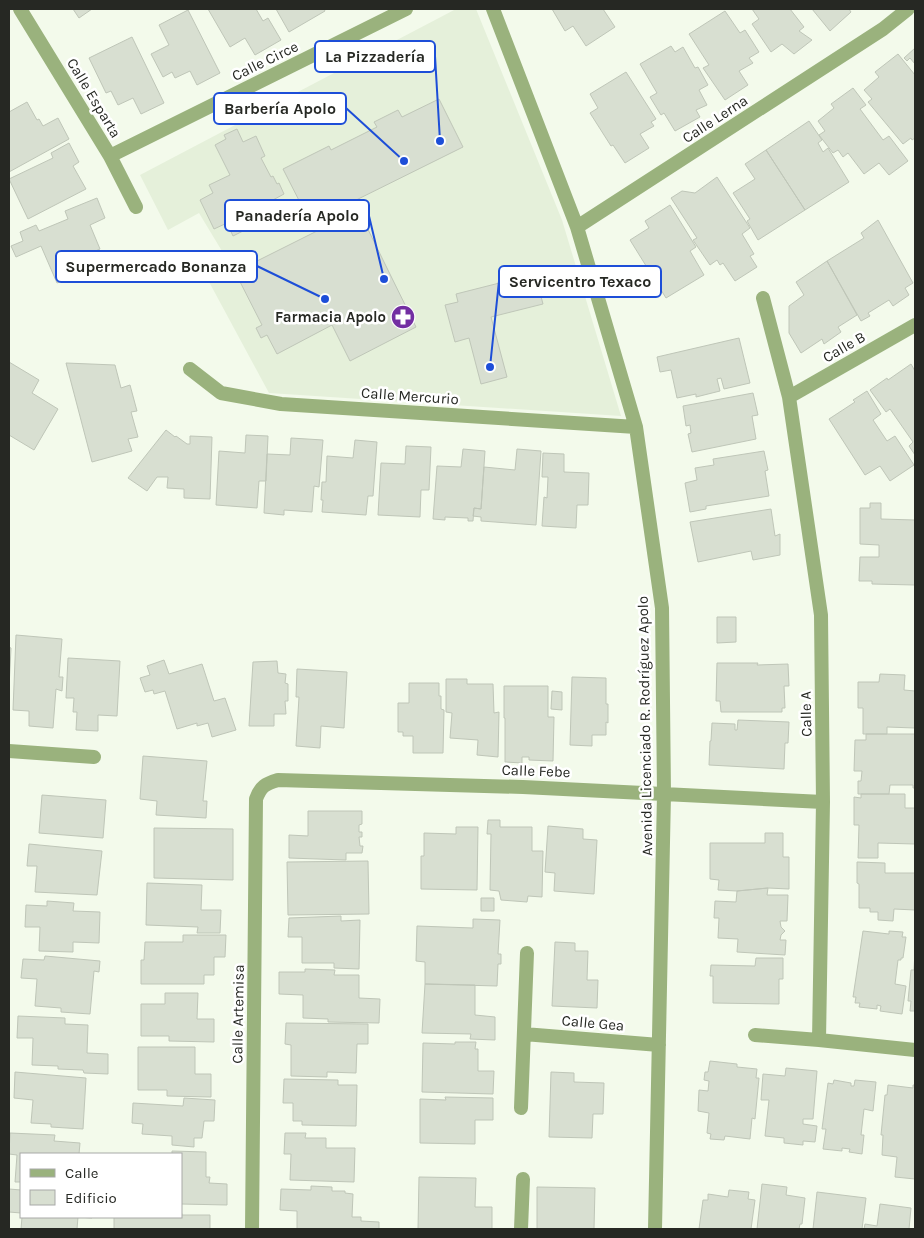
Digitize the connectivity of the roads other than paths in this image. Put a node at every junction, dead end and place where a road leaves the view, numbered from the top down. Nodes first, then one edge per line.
1 (20, 9) edge
2 (406, 9) edge
3 (493, 9) edge
4 (908, 9) edge
5 (110, 156) junction
6 (136, 207) dead end
7 (577, 227) junction
8 (763, 298) dead end
9 (915, 325) edge
10 (190, 369) dead end
11 (790, 396) junction
12 (636, 427) junction
13 (9, 752) edge
14 (94, 757) dead end
15 (664, 794) junction
16 (256, 799) joint
17 (823, 802) junction
18 (527, 953) dead end
19 (524, 1034) junction
20 (755, 1035) dead end
21 (819, 1040) junction
22 (659, 1044) junction
23 (915, 1050) edge
24 (521, 1108) dead end
25 (523, 1179) dead end
26 (252, 1229) edge
27 (521, 1229) edge
28 (655, 1229) edge

1 - 5 street, Calle Esparta
2 - 5 street, Calle Circe
3 - 7 street, Avenida Licenciado R. Rodríguez Apolo
4 - 7 street, Calle Lerna
5 - 6 street, Calle Esparta
7 - 12 street, Avenida Licenciado R. Rodríguez Apolo
8 - 11 street, Calle A
9 - 11 street, Calle B
10 - 12 street, Calle Mercurio
11 - 17 street, Calle A
12 - 15 street, Avenida Licenciado R. Rodríguez Apolo
13 - 14 street
15 - 16 street, Calle Febe
15 - 17 street, Calle Febe
15 - 22 street, Avenida Licenciado R. Rodríguez Apolo
16 - 26 street, Calle Artemisa
17 - 21 street, Calle A
18 - 19 street
19 - 22 street, Calle Gea
19 - 24 street
20 - 21 street
21 - 23 street
22 - 28 street, Avenida Licenciado R. Rodríguez Apolo
25 - 27 street

